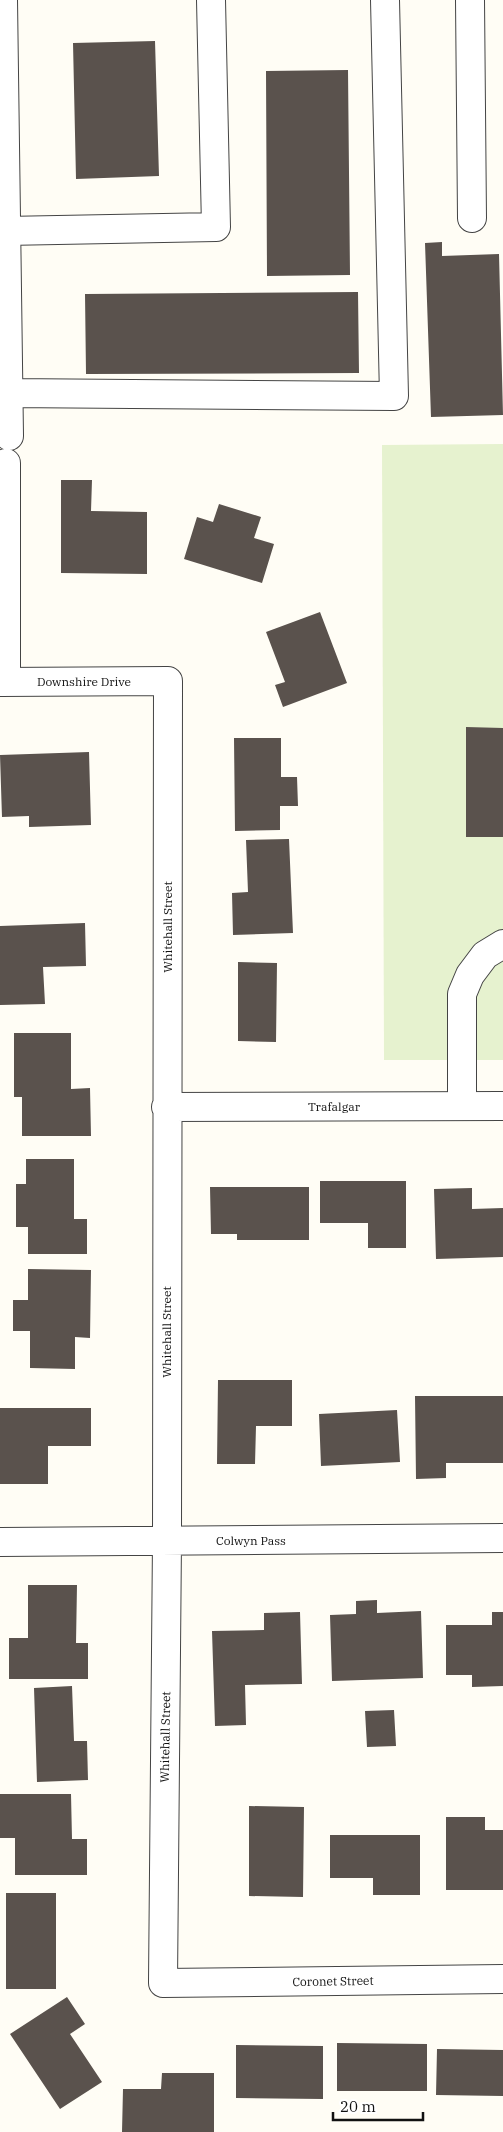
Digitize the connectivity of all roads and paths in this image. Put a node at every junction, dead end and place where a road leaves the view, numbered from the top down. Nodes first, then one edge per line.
1 (2, 0) edge
2 (210, 0) edge
3 (385, 0) edge
4 (470, 0) edge
5 (472, 218) dead end
6 (6, 230) junction
7 (3, 340) edge
8 (9, 393) junction
9 (9, 436) dead end
10 (6, 463) dead end
11 (168, 681) joint
12 (3, 682) edge
13 (503, 944) edge
14 (462, 1106) junction
15 (503, 1106) edge
16 (166, 1107) junction
17 (503, 1538) edge
18 (167, 1540) junction
19 (0, 1542) edge
20 (503, 1979) edge
21 (163, 1983) joint

1 - 6 street
2 - 6 street
3 - 8 street
4 - 5 street
6 - 7 street
7 - 8 street
8 - 9 street
10 - 12 street
11 - 12 street, Downshire Drive
11 - 16 street, Whitehall Street
13 - 14 street
14 - 15 street, Trafalgar
14 - 16 street, Trafalgar
16 - 18 street, Whitehall Street
17 - 18 street, Colwyn Pass
18 - 19 street, Colwyn Pass
18 - 21 street, Whitehall Street
20 - 21 street, Coronet Street

